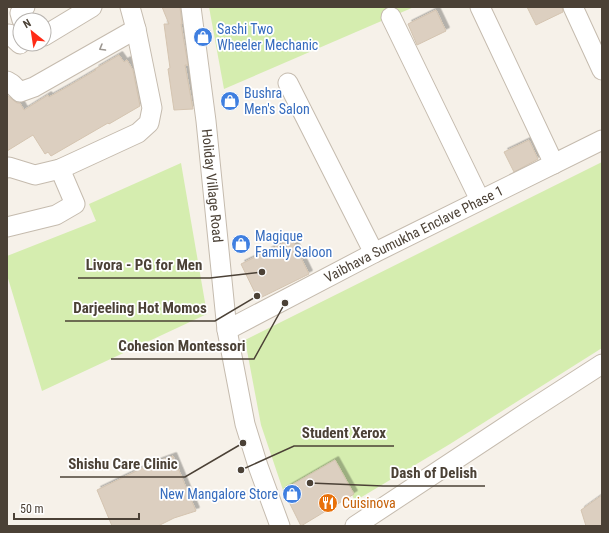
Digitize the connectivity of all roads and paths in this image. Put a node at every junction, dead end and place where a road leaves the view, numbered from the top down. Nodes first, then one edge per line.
1 (92, 7) edge
2 (130, 7) edge
3 (191, 7) edge
4 (480, 7) edge
5 (573, 7) edge
6 (391, 17) dead end
7 (136, 29) junction
8 (52, 31) edge
9 (602, 70) edge
10 (7, 81) edge
11 (288, 82) dead end
12 (602, 140) edge
13 (554, 164) junction
14 (7, 168) edge
15 (60, 170) junction
16 (480, 200) junction
17 (7, 227) edge
18 (374, 253) junction
19 (227, 330) junction
20 (602, 364) edge
21 (278, 526) edge
22 (355, 526) edge

1 - 8 street
2 - 7 street
3 - 19 street, Holiday Village Road
4 - 13 street
5 - 9 street
6 - 16 street
7 -> 10 street
7 - 15 street
11 - 18 street
12 - 13 street, Vaibhava Sumukha Enclave Phase 1
13 - 16 street, Vaibhava Sumukha Enclave Phase 1
14 - 15 street
15 - 17 street
16 - 18 street, Vaibhava Sumukha Enclave Phase 1
18 - 19 street, Vaibhava Sumukha Enclave Phase 1
19 - 21 street, Holiday Village Road
20 - 22 street

